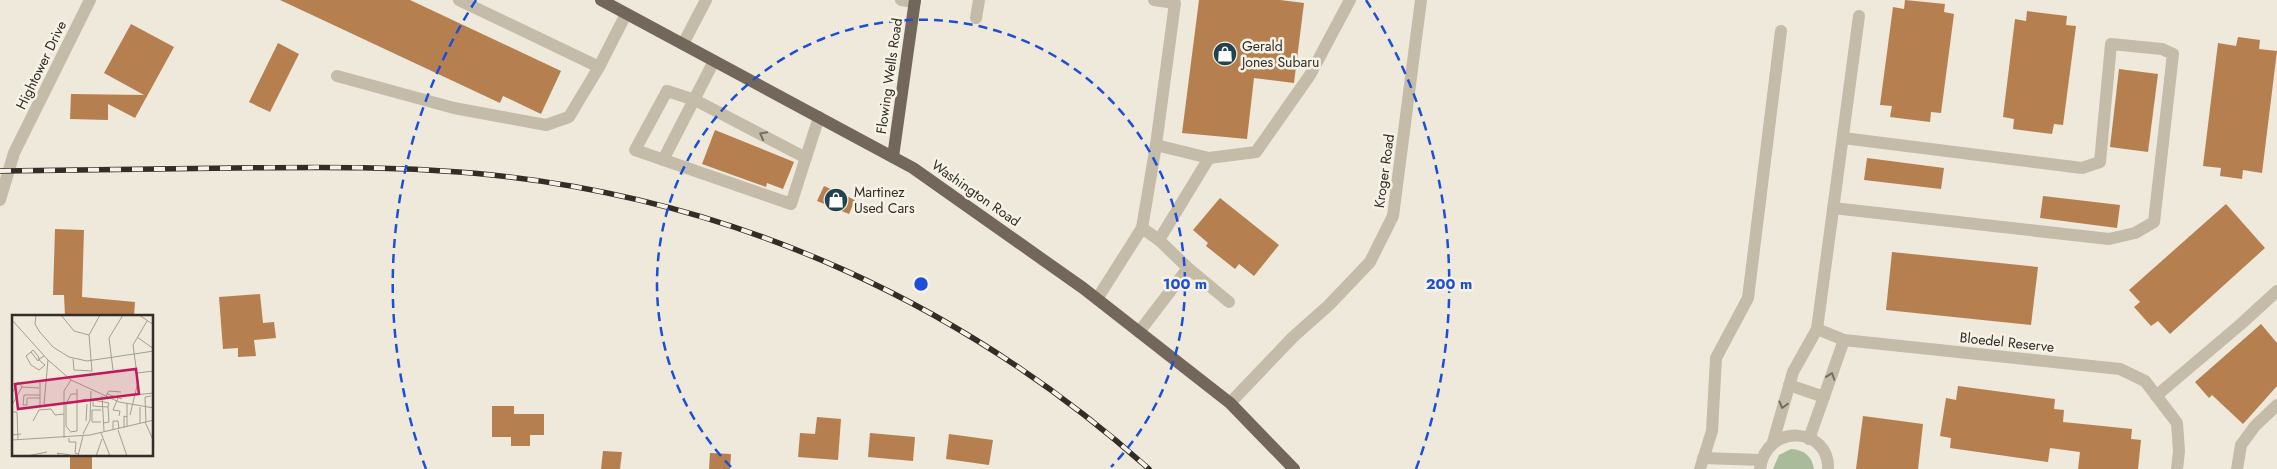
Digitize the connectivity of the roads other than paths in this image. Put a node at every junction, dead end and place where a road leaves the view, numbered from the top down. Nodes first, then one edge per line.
1 (90, 0) edge
2 (458, 0) edge
3 (601, 0) edge
4 (706, 0) edge
5 (901, 0) edge
6 (979, 0) edge
7 (1154, 0) edge
8 (1350, 0) edge
9 (1421, 0) edge
10 (915, 1) edge
11 (1175, 1) edge
12 (626, 14) junction
13 (1859, 16) dead end
14 (976, 18) dead end
15 (1781, 31) dead end
16 (683, 44) junction
17 (714, 61) junction
18 (599, 67) junction
19 (337, 76) dead end
20 (695, 100) junction
21 (819, 117) junction
22 (1843, 138) junction
23 (1156, 145) junction
24 (893, 157) junction
25 (806, 158) junction
26 (1209, 158) junction
27 (663, 160) junction
28 (0, 200) edge
29 (1833, 208) junction
30 (1142, 228) junction
31 (1160, 240) junction
32 (1188, 268) junction
33 (2277, 291) edge
34 (1097, 299) junction
35 (1229, 302) dead end
36 (1817, 329) junction
37 (1138, 332) junction
38 (1844, 340) junction
39 (1789, 385) junction
40 (2156, 396) junction
41 (1824, 397) junction
42 (1230, 403) junction
43 (2277, 405) edge
44 (1810, 439) junction
45 (1773, 442) junction
46 (1702, 464) edge
47 (1760, 465) edge
48 (1294, 469) edge
49 (1828, 469) edge
50 (2177, 469) edge
51 (2237, 469) edge

1 - 28 street, Hightower Drive
2 - 18 street
3 - 12 main road, Washington Road
4 - 16 street
5 - 10 street
6 - 14 street
7 - 11 street
8 - 26 street
9 - 42 street, Kroger Road
10 - 24 main road, Flowing Wells Road
11 - 23 street
12 - 16 main road, Washington Road
12 - 18 street
13 - 22 street
15 - 46 street
16 - 17 main road, Washington Road
17 - 20 street
17 - 21 main road, Washington Road
18 - 19 street
25 -> 20 street
20 - 27 street
20 - 27 street
21 - 24 main road, Washington Road
21 - 25 street
22 - 29 street
22 - 29 street
23 - 26 street
23 - 30 street
24 - 34 main road, Washington Road
25 - 27 street
26 - 31 street
29 - 36 street
30 - 31 street
30 - 34 street
31 - 32 street
32 - 35 street
32 - 37 street
33 - 40 street
34 - 37 main road, Washington Road
36 - 38 street, Bloedel Reserve
36 - 39 street
37 - 42 main road, Washington Road
38 - 40 street, Bloedel Reserve
41 -> 38 street
39 - 41 street
39 -> 45 street
40 - 50 street, Bloedel Reserve
41 - 44 street
42 - 48 main road, Washington Road
43 - 51 street
44 - 45 street
44 - 49 street
45 - 47 street
46 - 47 street

